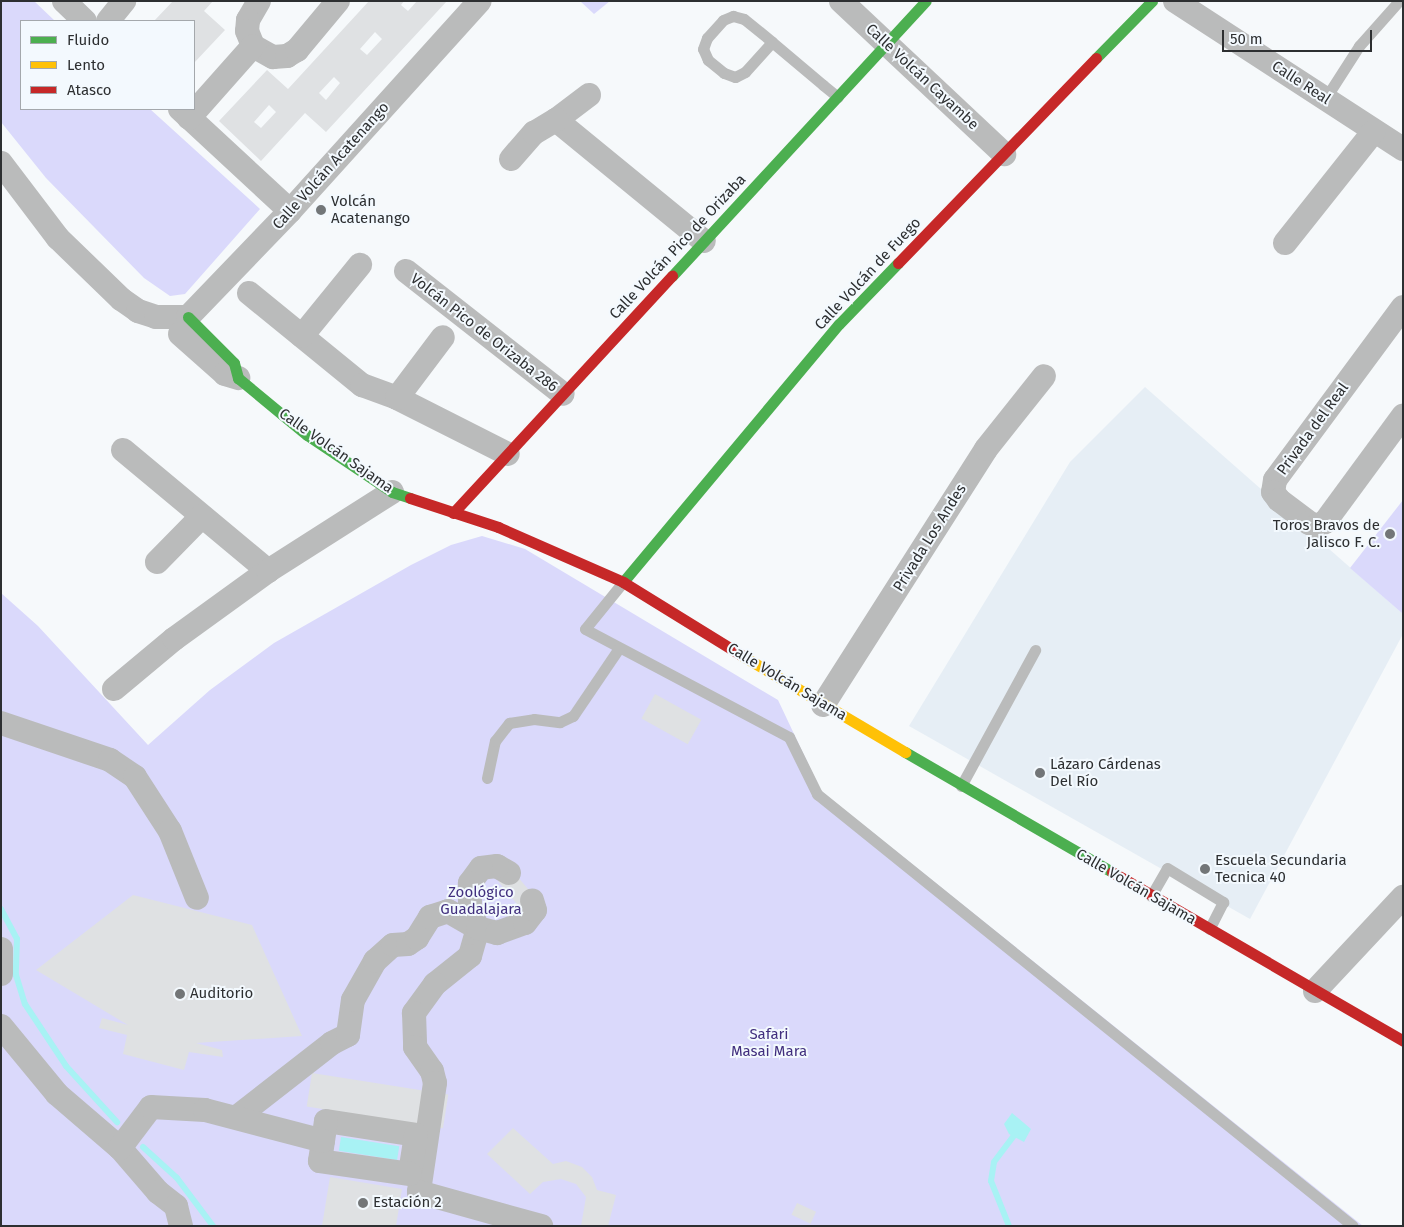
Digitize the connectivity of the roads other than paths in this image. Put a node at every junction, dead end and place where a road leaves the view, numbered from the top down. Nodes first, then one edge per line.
1 (64, 1) edge
2 (124, 1) edge
3 (259, 1) edge
4 (338, 1) edge
5 (480, 1) edge
6 (841, 1) edge
7 (926, 1) edge
8 (1152, 1) edge
9 (1174, 1) edge
10 (1399, 1) edge
11 (84, 20) edge
12 (109, 20) edge
13 (772, 42) junction
14 (887, 44) junction
15 (253, 46) junction
16 (589, 95) dead end
17 (838, 97) junction
18 (1325, 99) junction
19 (195, 103) edge
20 (185, 113) edge
21 (556, 120) junction
22 (1374, 131) junction
23 (1403, 150) edge
24 (1004, 154) junction
25 (512, 159) dead end
26 (1, 163) edge
27 (290, 212) junction
28 (704, 241) junction
29 (1285, 243) dead end
30 (360, 265) dead end
31 (406, 271) dead end
32 (248, 293) dead end
33 (1403, 307) edge
34 (181, 323) junction
35 (302, 336) junction
36 (443, 337) dead end
37 (1044, 376) dead end
38 (238, 378) joint
39 (563, 394) junction
40 (397, 398) junction
41 (1403, 416) edge
42 (122, 450) dead end
43 (508, 454) junction
44 (392, 492) junction
45 (453, 513) junction
46 (202, 516) junction
47 (157, 562) dead end
48 (268, 571) junction
49 (623, 582) junction
50 (619, 648) junction
51 (1035, 650) dead end
52 (114, 689) dead end
53 (823, 705) junction
54 (1, 723) edge
55 (487, 778) dead end
56 (961, 786) junction
57 (509, 874) dead end
58 (1151, 896) junction
59 (1403, 897) edge
60 (197, 898) dead end
61 (532, 900) dead end
62 (478, 928) junction
63 (1209, 929) junction
64 (1, 949) edge
65 (1, 974) edge
66 (1315, 991) junction
67 (1, 1026) edge
68 (1403, 1041) edge
69 (237, 1117) junction
70 (324, 1141) junction
71 (120, 1148) junction
72 (419, 1155) junction
73 (181, 1226) edge
74 (542, 1226) edge
75 (1353, 1226) edge

1 - 11 street
2 - 12 street
3 - 15 street
4 - 15 street
5 - 27 street, Calle Volcán Acatenango
6 - 14 street, Calle Volcán Cayambe
7 - 14 street, Calle Volcán Pico de Orizaba
8 - 24 street, Calle Volcán de Fuego
9 - 18 street, Calle Real
10 - 18 lane
13 - 13 lane
13 - 17 lane
14 - 17 street, Calle Volcán Pico de Orizaba
14 - 24 street, Calle Volcán Cayambe
15 - 19 street
16 - 21 street
17 - 28 street, Calle Volcán Pico de Orizaba
18 - 22 street, Calle Real
20 - 27 street
21 - 25 street
21 - 28 street
22 - 23 street, Calle Real
22 - 29 street
24 - 49 street, Calle Volcán de Fuego
26 - 34 street
27 - 34 street, Calle Volcán Acatenango
28 - 39 street, Calle Volcán Pico de Orizaba
30 - 35 street
31 - 39 street, Volcán Pico de Orizaba 286
32 - 35 street
33 - 41 street, Privada del Real
34 - 38 street
35 - 40 street
36 - 40 street
37 - 53 street, Privada Los Andes
38 - 44 street, Calle Volcán Sajama
39 - 43 street, Calle Volcán Pico de Orizaba
40 - 43 street
42 - 46 street
43 - 45 street, Calle Volcán Pico de Orizaba
44 - 45 street, Calle Volcán Sajama
44 - 48 street
45 - 49 street, Calle Volcán Sajama
46 - 47 street
46 - 48 street
48 - 52 street
49 - 50 lane
49 - 53 street, Calle Volcán Sajama
50 - 55 lane
50 - 75 lane
51 - 56 lane
53 - 56 street, Calle Volcán Sajama
54 - 60 street
56 - 58 street, Calle Volcán Sajama
57 - 62 street
58 - 63 street, Calle Volcán Sajama
58 - 63 lane
59 - 66 street
61 - 62 street
62 - 69 street
62 - 72 street
63 - 66 street, Calle Volcán Sajama
64 - 65 street
66 - 68 street, Calle Volcán Sajama
67 - 71 street
69 - 70 street
69 - 71 street
70 - 72 street
70 - 72 street
71 - 73 street
72 - 74 street

